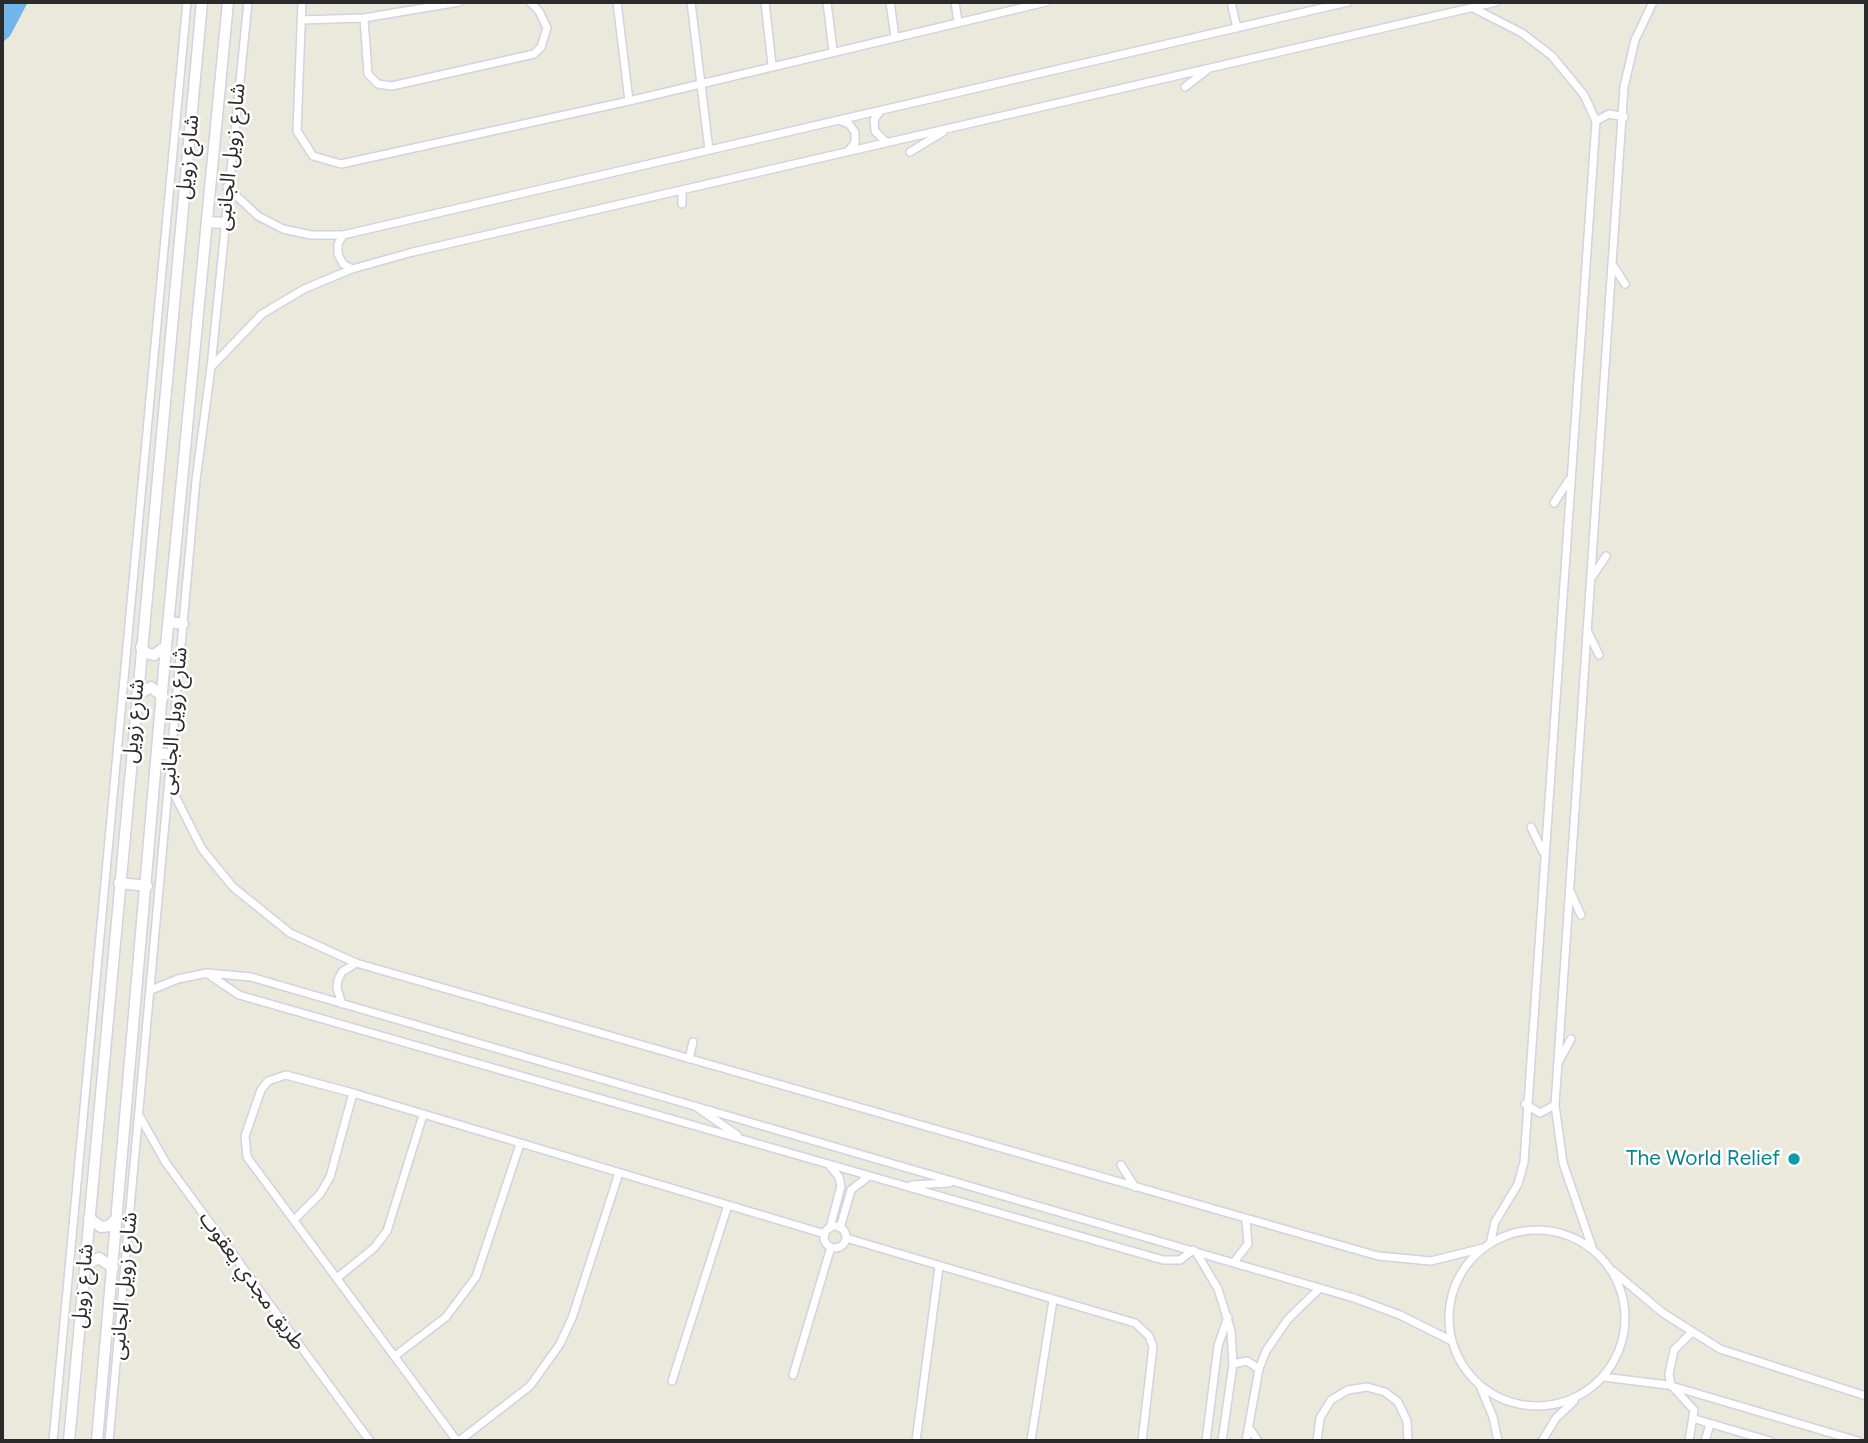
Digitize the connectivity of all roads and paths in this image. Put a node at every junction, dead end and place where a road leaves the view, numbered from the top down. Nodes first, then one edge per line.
1 (187, 2) edge
2 (202, 2) edge
3 (228, 2) edge
4 (248, 2) edge
5 (302, 2) edge
6 (459, 2) edge
7 (530, 2) edge
8 (617, 2) edge
9 (691, 2) edge
10 (765, 2) edge
11 (827, 2) edge
12 (890, 2) edge
13 (955, 2) edge
14 (1046, 2) edge
15 (1231, 2) edge
16 (1348, 2) edge
17 (1496, 2) edge
18 (1653, 2) edge
19 (1020, 5) edge
20 (1472, 7) junction
21 (364, 18) junction
22 (301, 20) junction
23 (958, 22) junction
24 (1237, 28) junction
25 (895, 37) junction
26 (833, 51) junction
27 (772, 65) junction
28 (1209, 68) junction
29 (701, 83) junction
30 (1185, 87) dead end
31 (629, 101) junction
32 (881, 110) junction
33 (1624, 117) junction
34 (839, 120) junction
35 (1596, 121) junction
36 (950, 128) junction
37 (887, 142) junction
38 (709, 150) junction
39 (848, 151) junction
40 (910, 152) dead end
41 (228, 187) junction
42 (682, 190) junction
43 (682, 204) dead end
44 (208, 222) junction
45 (224, 223) junction
46 (343, 234) junction
47 (1613, 265) junction
48 (352, 269) junction
49 (1625, 284) dead end
50 (211, 367) junction
51 (1570, 479) junction
52 (1553, 503) dead end
53 (1606, 556) dead end
54 (1592, 577) junction
55 (169, 622) junction
56 (183, 624) junction
57 (1587, 630) junction
58 (166, 646) junction
59 (141, 647) junction
60 (1599, 655) dead end
61 (136, 695) junction
62 (163, 696) junction
63 (158, 753) junction
64 (173, 755) junction
65 (168, 784) junction
66 (1531, 827) dead end
67 (1543, 852) junction
68 (119, 883) junction
69 (147, 886) junction
70 (1569, 890) junction
71 (1581, 915) dead end
72 (356, 963) junction
73 (207, 973) junction
74 (151, 990) junction
75 (342, 1004) junction
76 (1571, 1039) dead end
77 (694, 1042) dead end
78 (133, 1045) junction
79 (145, 1046) junction
80 (689, 1059) junction
81 (1557, 1065) junction
82 (353, 1093) junction
83 (1525, 1104) junction
84 (695, 1105) junction
85 (1555, 1105) junction
86 (423, 1115) junction
87 (140, 1117) junction
88 (747, 1141) junction
89 (520, 1144) junction
90 (827, 1164) junction
91 (1121, 1165) dead end
92 (619, 1173) junction
93 (869, 1176) junction
94 (954, 1182) junction
95 (897, 1184) junction
96 (1135, 1188) junction
97 (728, 1205) junction
98 (117, 1217) junction
99 (89, 1218) junction
100 (294, 1220) junction
101 (1246, 1220) junction
102 (840, 1228) junction
103 (828, 1231) junction
104 (846, 1238) junction
105 (1487, 1246) junction
106 (831, 1247) junction
107 (1194, 1250) junction
108 (1593, 1250) junction
109 (1234, 1262) junction
110 (85, 1265) junction
111 (939, 1267) junction
112 (113, 1268) junction
113 (1611, 1269) junction
114 (337, 1278) junction
115 (1319, 1289) junction
116 (1053, 1300) junction
117 (1228, 1316) junction
118 (1691, 1333) junction
119 (1452, 1341) junction
120 (395, 1356) junction
121 (1233, 1364) junction
122 (1259, 1369) junction
123 (793, 1375) dead end
124 (1603, 1377) junction
125 (672, 1381) dead end
126 (1479, 1385) junction
127 (1671, 1385) junction
128 (1584, 1392) junction
129 (1866, 1396) edge
130 (1695, 1419) junction
131 (1710, 1424) junction
132 (1249, 1428) junction
133 (53, 1441) edge
134 (69, 1441) edge
135 (97, 1441) edge
136 (109, 1441) edge
137 (370, 1441) edge
138 (458, 1441) edge
139 (916, 1441) edge
140 (1031, 1441) edge
141 (1142, 1441) edge
142 (1206, 1441) edge
143 (1222, 1441) edge
144 (1246, 1441) edge
145 (1258, 1441) edge
146 (1317, 1441) edge
147 (1408, 1441) edge
148 (1498, 1441) edge
149 (1542, 1441) edge
150 (1689, 1441) edge
151 (1704, 1441) edge
152 (1770, 1441) edge
153 (1858, 1441) edge

1 - 133 street
2 - 59 main road, شارع زويل
3 - 44 main road, شارع زويل
4 - 41 street, شارع زويل الجانبى
5 - 22 street
6 - 21 street
7 - 21 street
8 - 31 street
9 - 29 street
10 - 27 street
11 - 26 street
12 - 25 street
13 - 23 street
14 - 19 street
15 - 24 street
16 - 24 street
17 - 20 street
18 - 33 street
19 - 23 street
20 - 28 street
20 - 35 street
21 - 22 street
22 - 31 street
23 - 25 street
24 - 32 street
25 - 26 street
26 - 27 street
27 - 29 street
28 - 30 street
28 - 36 street
29 - 31 street
29 - 38 street
32 - 34 street
32 - 37 street
33 - 35 street
33 - 47 street
34 - 38 street
34 - 39 street
35 - 51 street
36 - 37 street
36 - 40 street
37 - 39 street
38 - 46 street
39 - 42 street
41 - 45 street, شارع زويل الجانبى
41 - 46 street
42 - 43 street
42 - 48 street
44 - 45 main road
44 - 55 main road, شارع زويل
45 - 50 street, شارع زويل الجانبى
46 - 48 street
47 - 49 street
47 - 54 street
48 - 50 street
50 - 56 street, شارع زويل الجانبى
51 - 52 street
51 - 67 street
53 - 54 street
54 - 57 street
55 - 56 main road
55 - 58 main road, شارع زويل
56 - 64 street, شارع زويل الجانبى
57 - 60 street
57 - 70 street
58 - 59 main road
58 - 62 main road, شارع زويل
59 - 61 main road, شارع زويل
61 - 62 main road
61 - 68 main road, شارع زويل
62 - 63 main road, شارع زويل
63 - 64 main road
63 - 69 main road, شارع زويل
64 - 65 street, شارع زويل الجانبى
65 - 72 street
65 - 74 street, شارع زويل الجانبى
66 - 67 street
67 - 83 street
68 - 69 main road
68 - 99 main road, شارع زويل
69 - 78 main road, شارع زويل
70 - 71 street
70 - 81 street
72 - 75 street
72 - 80 street
73 - 74 street
73 - 75 street
73 - 88 street
74 - 79 street, شارع زويل الجانبى
75 - 84 street
76 - 81 street
77 - 80 street
78 - 79 main road
78 - 98 main road, شارع زويل
79 - 87 street, شارع زويل الجانبى
80 - 96 street
81 - 85 street
82 - 86 street
82 - 100 street
82 - 100 street
83 - 85 street
83 - 105 street
84 - 88 street
84 - 94 street
85 - 108 street
86 - 89 street
86 - 114 street
87 - 136 street, شارع زويل الجانبى
87 - 137 street, طريق مجدي يعقوب
88 - 90 street
89 - 92 street
89 - 120 street
90 - 93 street
90 - 103 street
91 - 96 street
92 - 97 street
92 - 138 street
93 - 95 street
93 - 102 street
94 - 95 street
94 - 107 street
95 - 107 street
96 - 101 street
97 - 103 street
97 - 125 street
98 - 99 main road
98 - 112 main road, شارع زويل
99 - 110 main road, شارع زويل
100 - 114 street
101 - 105 street
101 - 109 street
102 - 103 street
102 - 104 street
103 - 106 street
104 - 106 street
104 - 111 street
105 - 108 street
105 - 119 street
106 - 123 street
107 - 109 street
107 - 117 street
108 - 113 street
109 - 115 street
110 - 112 main road
110 - 134 main road, شارع زويل
111 - 116 street
111 - 139 street
112 - 135 main road, شارع زويل
113 - 118 street
113 - 124 street
114 - 120 street
115 - 119 street
115 - 122 street
116 - 140 street
116 - 141 street
117 - 121 street
117 - 142 street
118 - 127 street
118 - 129 street
119 - 126 street
120 - 138 street
121 - 122 street
121 - 143 street
122 - 132 street
124 - 127 street
124 - 128 street
126 - 128 street
126 - 148 street
127 - 130 street
127 - 153 street
128 - 149 street
130 - 131 street
130 - 150 street
131 - 151 street
131 - 152 street
132 - 144 street
132 - 145 street
146 - 147 street

